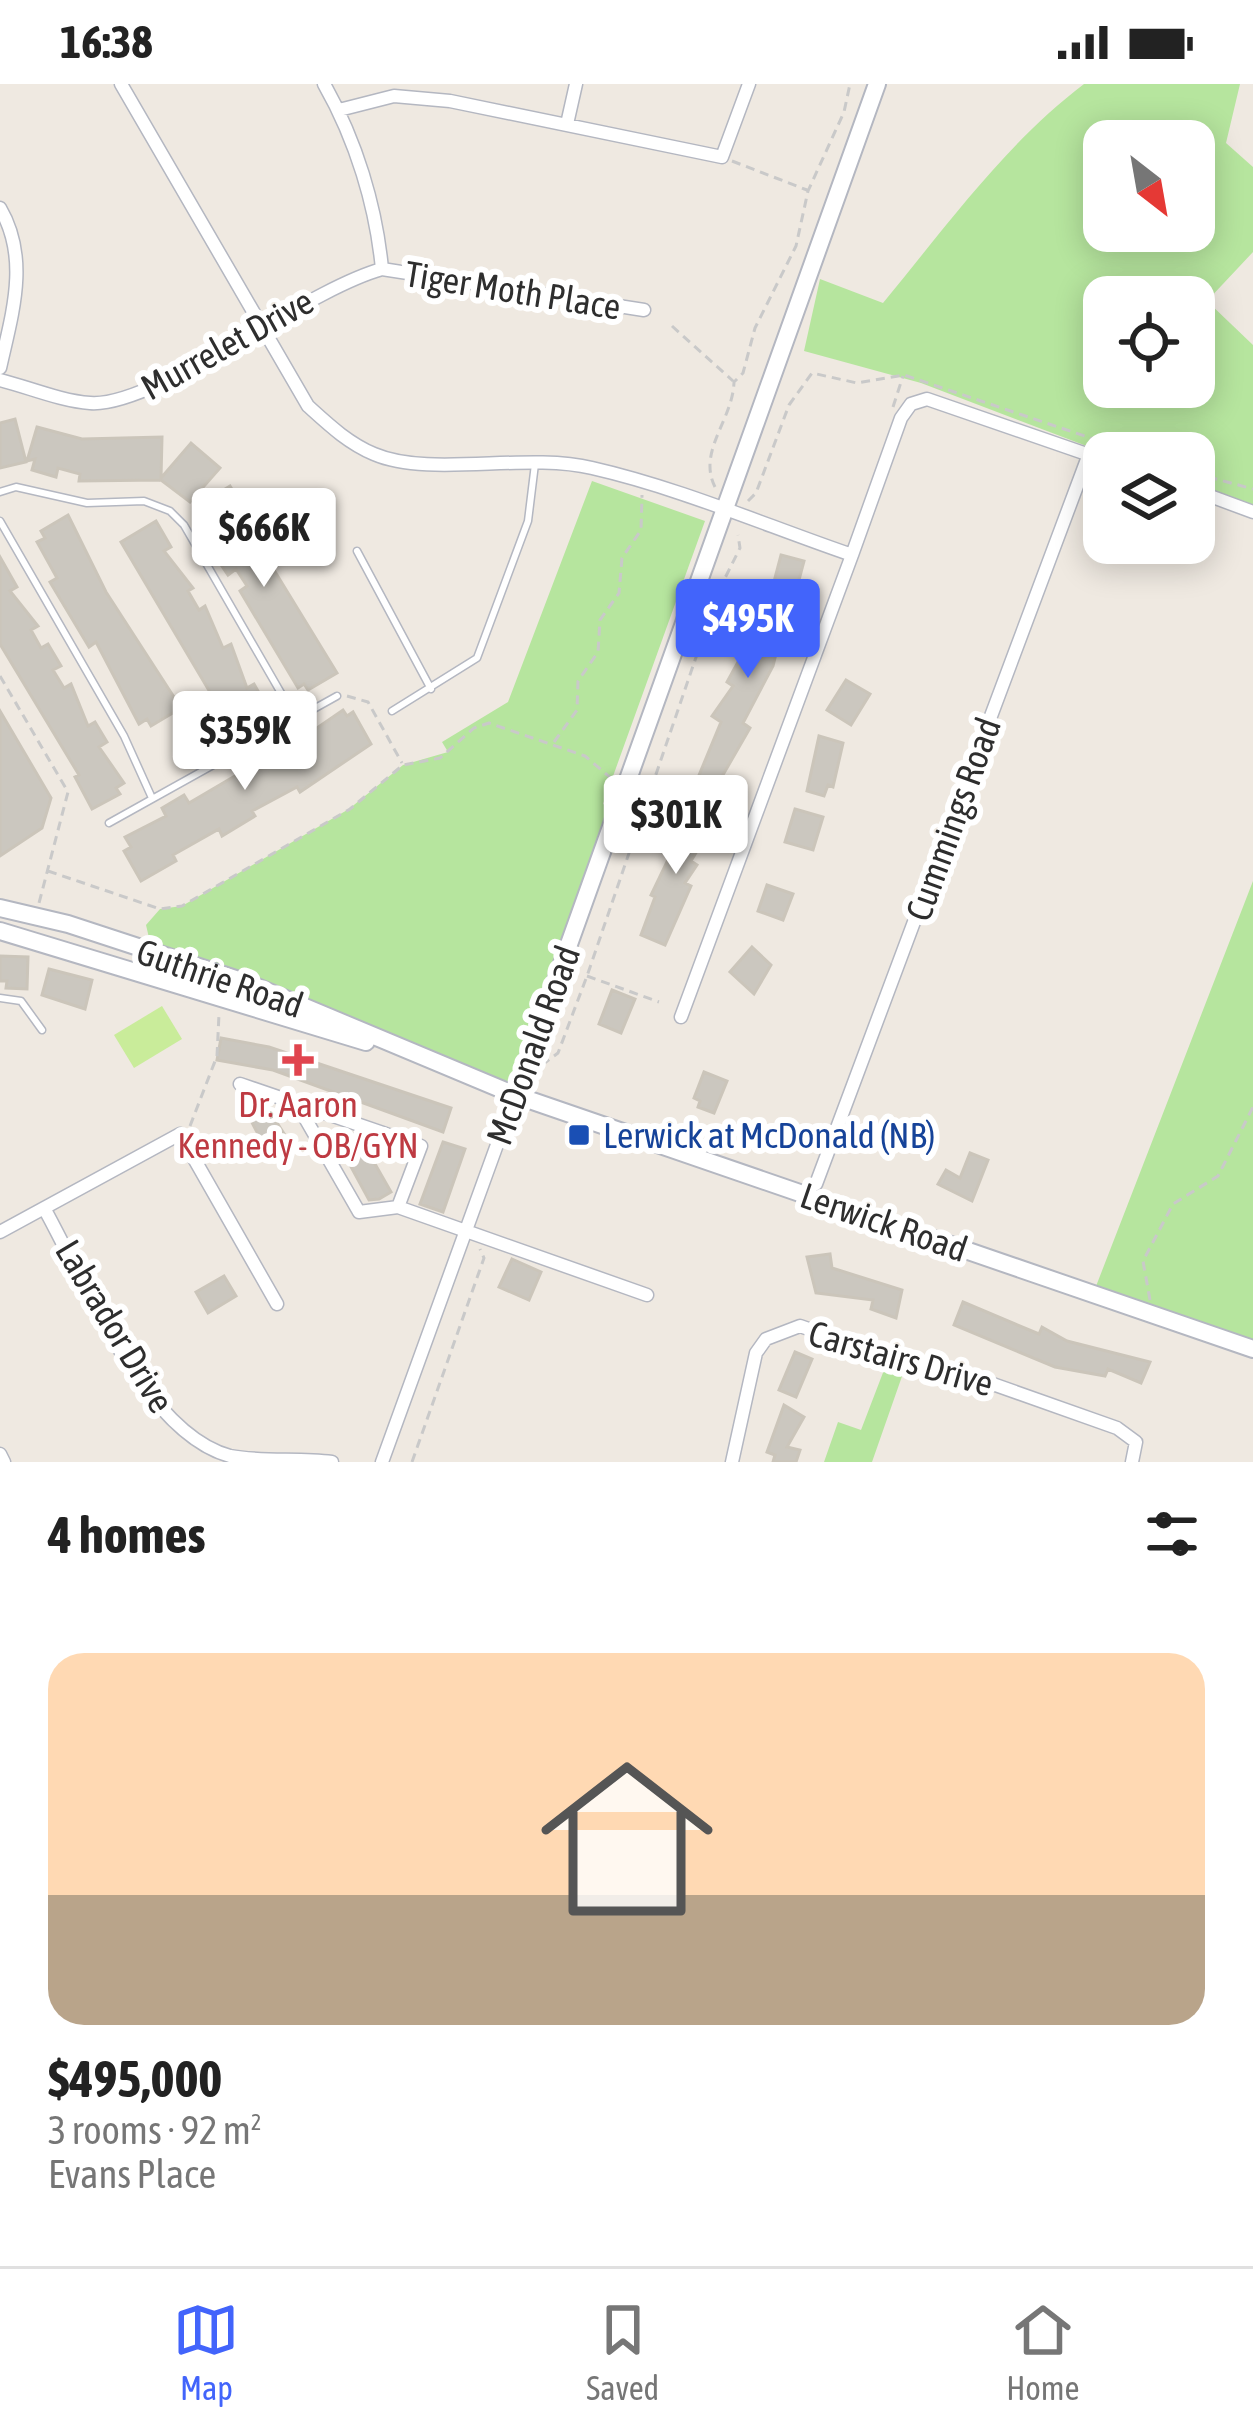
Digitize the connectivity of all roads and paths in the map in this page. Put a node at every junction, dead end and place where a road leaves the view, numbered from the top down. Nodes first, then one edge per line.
1 (122, 84) edge
2 (324, 84) edge
3 (576, 84) edge
4 (748, 84) edge
5 (850, 84) edge
6 (877, 84) edge
7 (339, 110) junction
8 (567, 124) junction
9 (722, 158) junction
10 (808, 191) junction
11 (0, 208) edge
12 (382, 269) junction
13 (644, 310) dead end
14 (261, 326) junction
15 (672, 326) dead end
16 (0, 368) edge
17 (904, 375) dead end
18 (0, 380) edge
19 (734, 382) junction
20 (892, 409) dead end
21 (1083, 452) edge
22 (536, 460) junction
23 (1083, 470) edge
24 (1215, 479) edge
25 (716, 489) dead end
26 (1253, 489) edge
27 (0, 492) edge
28 (643, 493) dead end
29 (1215, 498) edge
30 (724, 512) junction
31 (1253, 512) edge
32 (0, 521) edge
33 (738, 535) dead end
34 (357, 551) dead end
35 (852, 555) junction
36 (0, 676) edge
37 (431, 689) junction
38 (337, 696) joint
39 (392, 711) dead end
40 (296, 719) junction
41 (552, 745) junction
42 (403, 765) junction
43 (625, 788) junction
44 (152, 798) junction
45 (109, 823) dead end
46 (48, 871) junction
47 (0, 908) edge
48 (36, 916) junction
49 (0, 931) edge
50 (587, 976) junction
51 (0, 998) edge
52 (220, 1001) junction
53 (659, 1002) dead end
54 (681, 1017) dead end
55 (42, 1030) dead end
56 (436, 1062) junction
57 (536, 1071) dead end
58 (240, 1084) dead end
59 (515, 1094) junction
60 (297, 1104) junction
61 (1253, 1108) edge
62 (180, 1134) junction
63 (816, 1184) dead end
64 (398, 1207) junction
65 (44, 1208) junction
66 (467, 1231) junction
67 (0, 1232) edge
68 (484, 1258) dead end
69 (646, 1294) dead end
70 (277, 1304) dead end
71 (1153, 1314) junction
72 (1253, 1349) edge
73 (0, 1454) edge
74 (247, 1461) edge
75 (4, 1462) edge
76 (332, 1462) edge
77 (382, 1462) edge
78 (412, 1462) edge
79 (732, 1462) edge
80 (1132, 1462) edge

1 - 14 street
2 - 7 street
3 - 8 street
4 - 9 street
5 - 10 path
6 - 30 main road, McDonald Road
7 - 8 street
7 - 12 street
8 - 9 street
9 - 10 path
10 - 19 path
11 - 16 street
12 - 13 street, Tiger Moth Place
12 - 14 street, Murrelet Drive
14 - 18 street, Murrelet Drive
14 - 22 street
15 - 19 path
17 - 20 path
19 - 25 path
21 - 35 street
22 - 30 street
22 - 37 lane
23 - 63 street, Cummings Road
24 - 26 path
27 - 40 lane
28 - 41 path
29 - 31 street
30 - 35 street
30 - 43 main road, McDonald Road
32 - 44 lane
33 - 50 path
34 - 37 lane
35 - 54 street
36 - 46 path
37 - 39 lane
38 - 40 lane
38 - 42 path
40 - 44 lane
41 - 42 path
41 - 43 path
42 - 46 path
43 - 59 main road, McDonald Road
44 - 45 lane
46 - 48 path
47 - 48 main road, Guthrie Road
48 - 56 main road, Guthrie Road
49 - 52 main road, Guthrie Road
50 - 53 path
50 - 57 path
51 - 55 lane
52 - 56 main road, Guthrie Road
52 - 62 path
56 - 59 main road, Guthrie Road
58 - 60 street
59 - 66 street, McDonald Road
59 - 71 main road, Lerwick Road
60 - 64 street
60 - 64 street
61 - 71 path
62 - 65 street
62 - 70 street
64 - 66 street
65 - 67 street
65 - 74 street, Labrador Drive
66 - 69 street
66 - 77 street, McDonald Road
68 - 78 path
71 - 72 main road, Lerwick Road
73 - 75 street
74 - 76 street, Labrador Drive
79 - 80 street, Carstairs Drive

